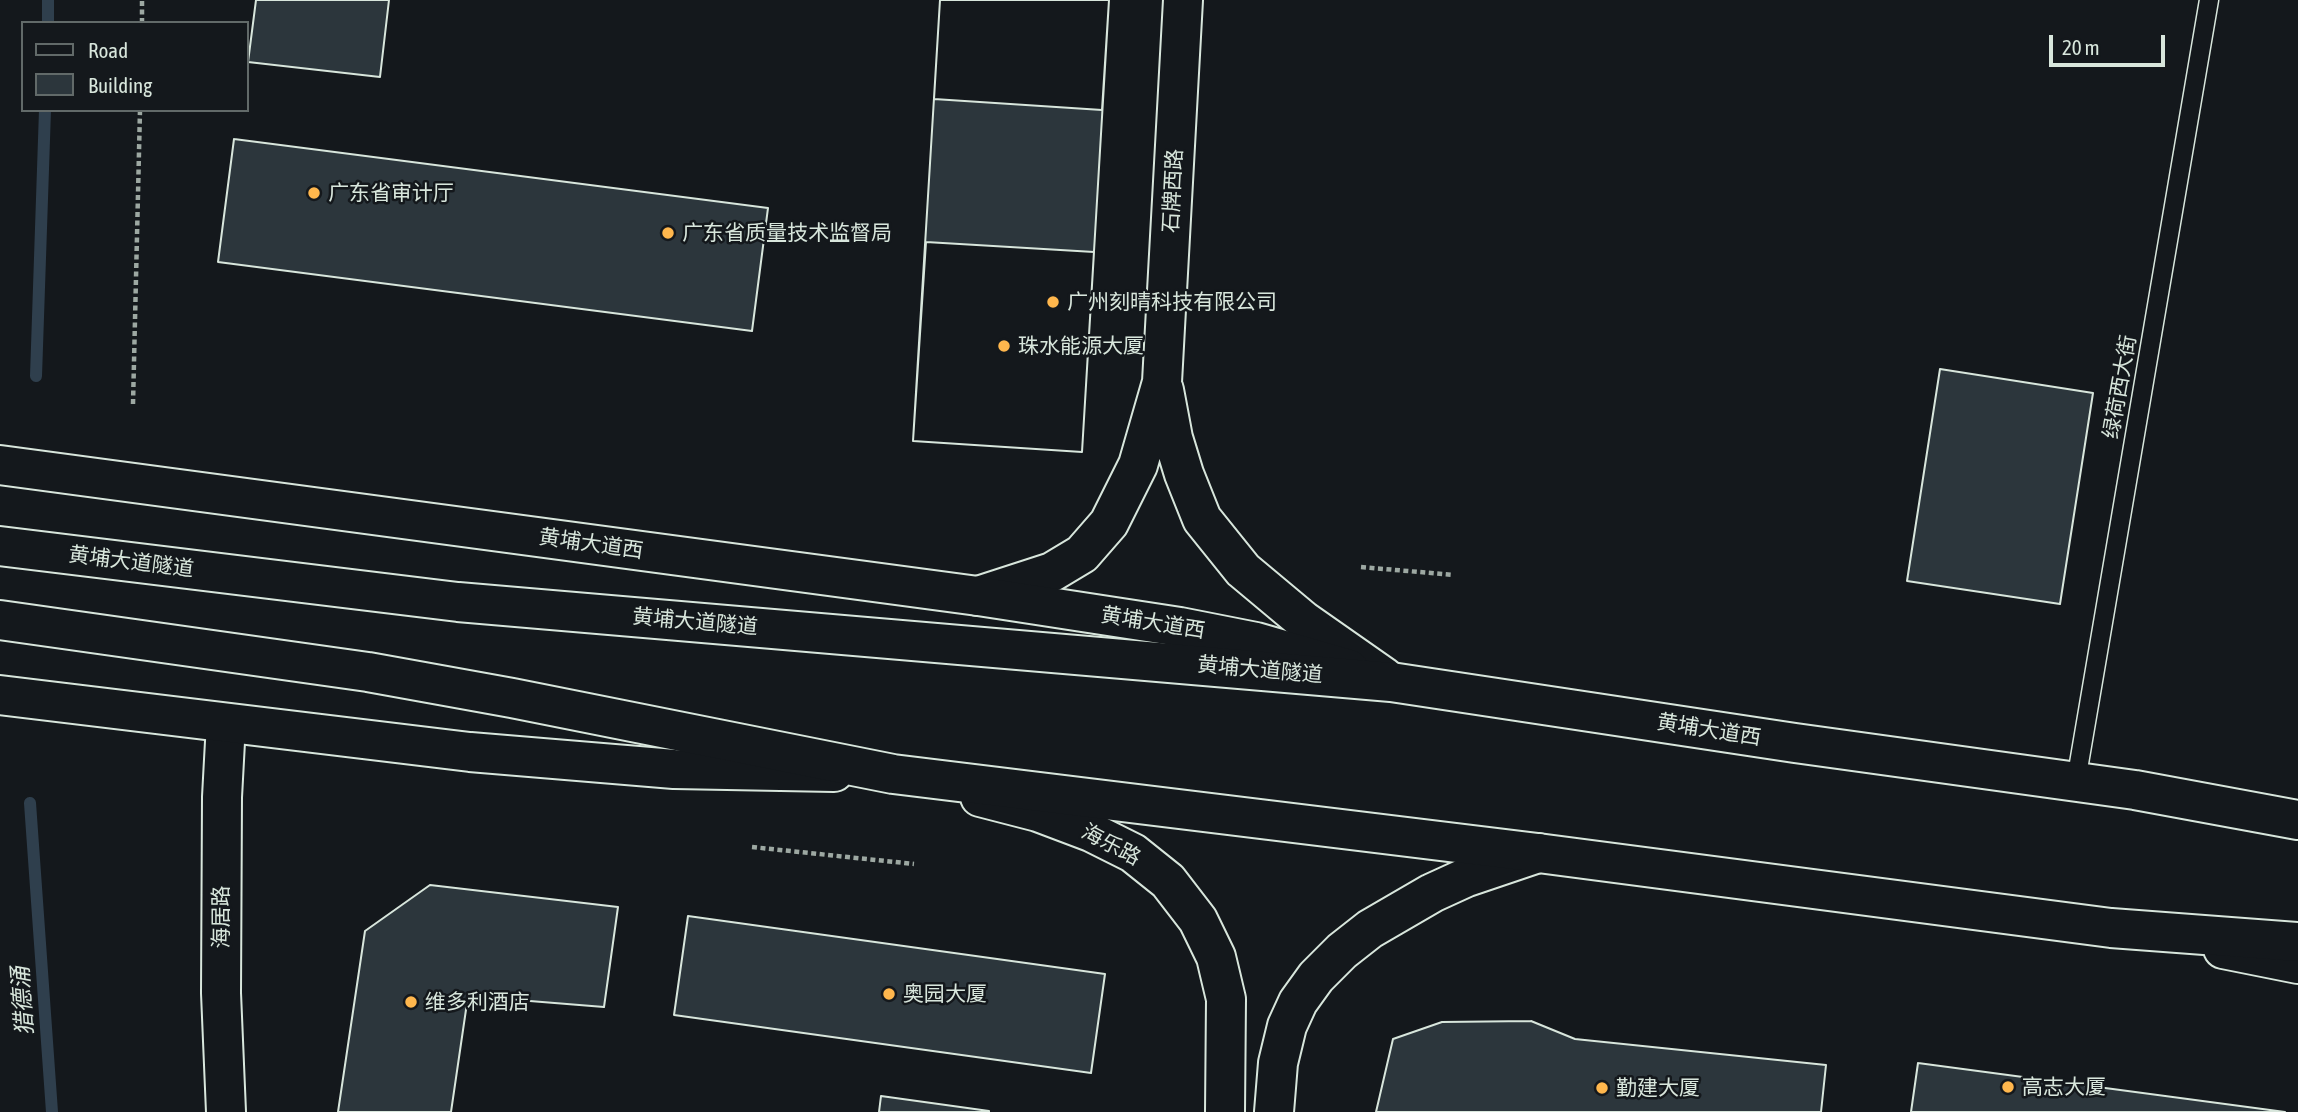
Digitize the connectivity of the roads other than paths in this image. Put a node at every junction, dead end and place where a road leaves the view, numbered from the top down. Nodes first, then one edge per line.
1 (1182, 0) edge
2 (2209, 0) edge
3 (1163, 382) junction
4 (0, 466) edge
5 (0, 546) edge
6 (978, 596) junction
7 (0, 620) edge
8 (1391, 682) junction
9 (0, 695) edge
10 (226, 723) junction
11 (893, 774) junction
12 (2076, 781) junction
13 (2135, 790) junction
14 (2298, 802) edge
15 (2298, 820) edge
16 (1538, 853) junction
17 (2111, 928) junction
18 (2298, 942) edge
19 (2298, 964) edge
20 (226, 1112) edge
21 (1226, 1112) edge
22 (1274, 1112) edge

1 - 3 main road, 石牌西路
2 - 12 lane, 绿荷西大街
3 - 6 main road
3 - 8 main road
4 - 6 main road, 黄埔大道西
5 - 8 main road, 黄埔大道隧道
6 - 8 main road, 黄埔大道西
7 - 11 main road
8 - 12 main road, 黄埔大道西
9 - 10 main road
10 - 11 main road
10 - 20 main road, 海居路
11 - 16 main road
11 - 21 main road, 海乐路
12 - 13 main road, 黄埔大道西
13 - 14 main road
13 - 15 main road, 黄埔大道西
16 - 17 main road
16 - 22 main road
17 - 18 main road
17 - 19 main road

